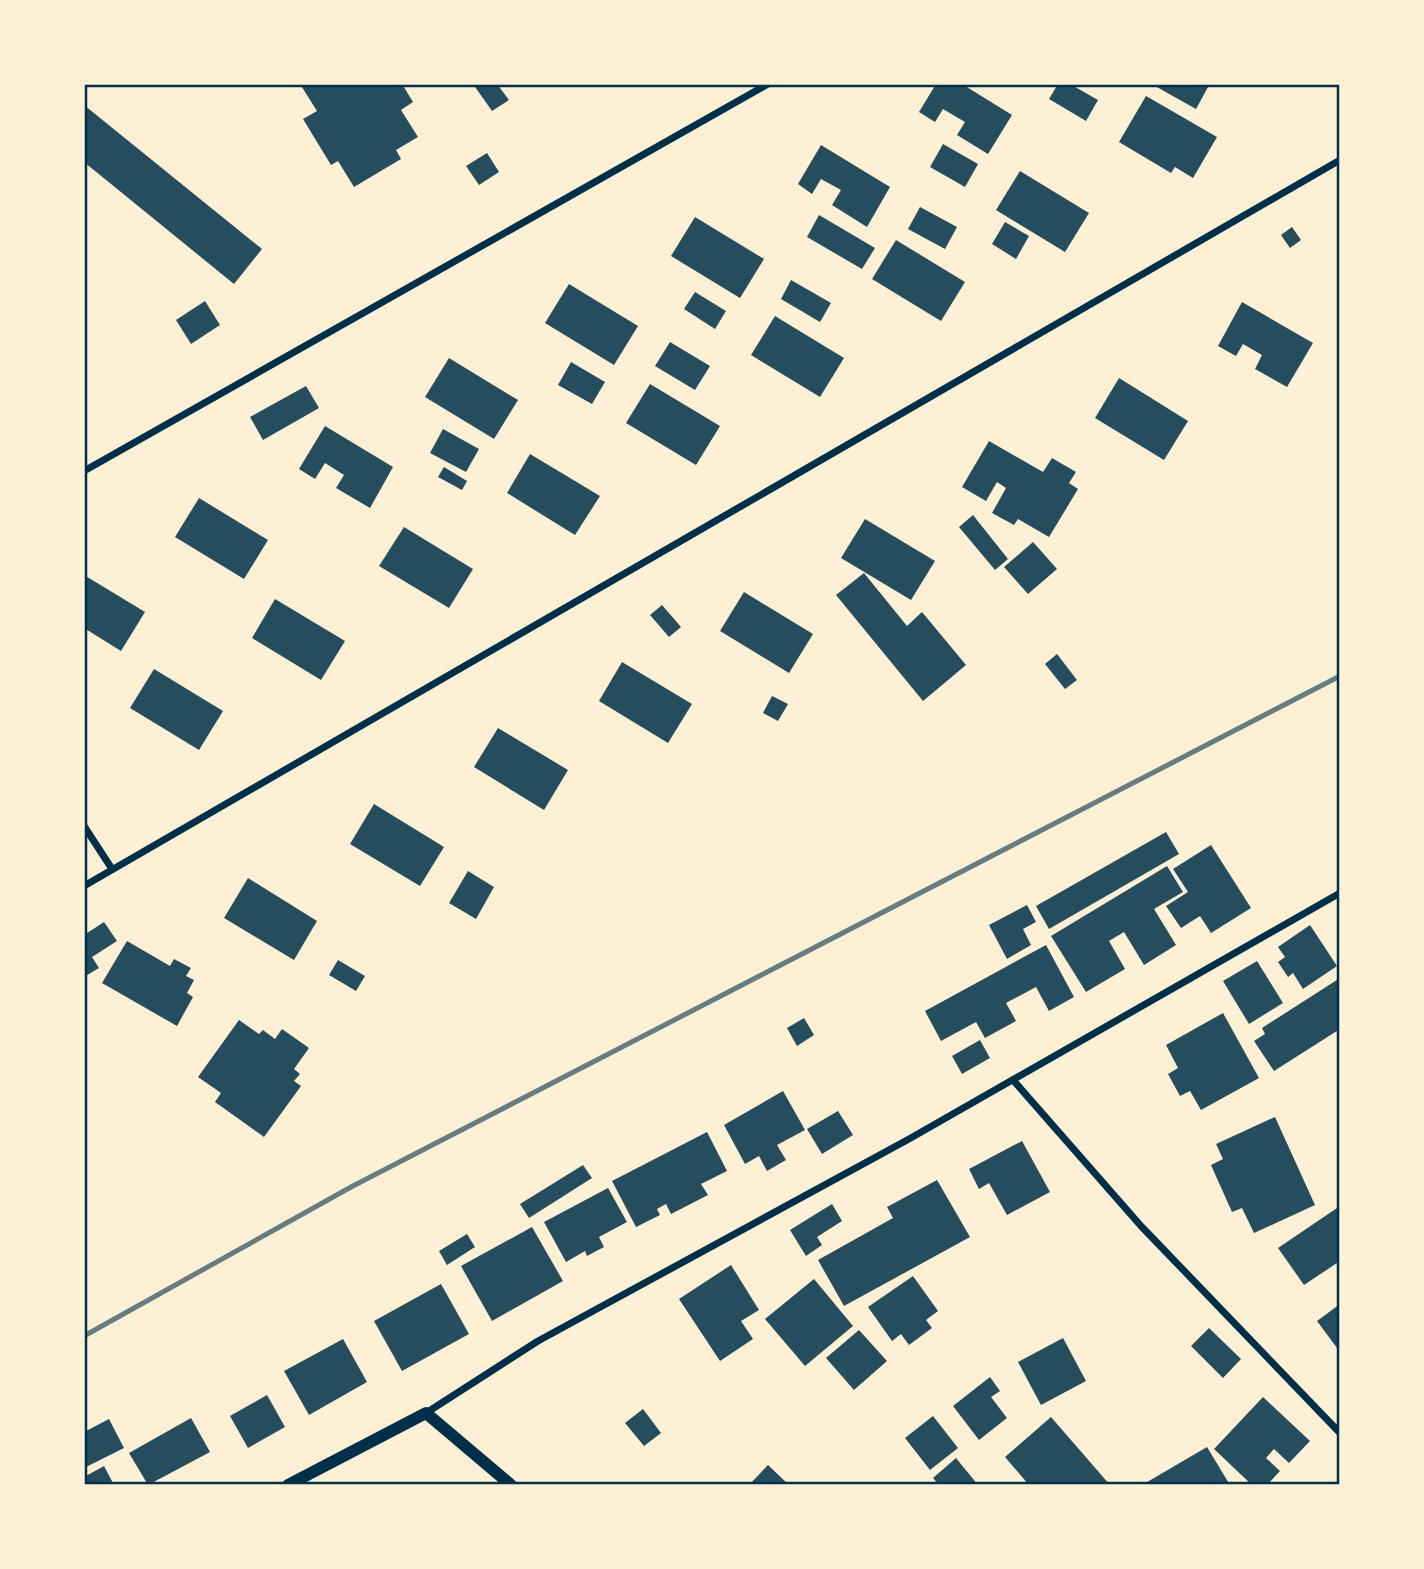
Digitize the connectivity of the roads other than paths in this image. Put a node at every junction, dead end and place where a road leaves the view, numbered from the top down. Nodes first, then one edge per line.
1 (768, 84) edge
2 (1340, 160) edge
3 (84, 471) edge
4 (84, 826) edge
5 (112, 869) junction
6 (84, 886) edge
7 (1340, 893) edge
8 (1013, 1080) junction
9 (426, 1413) junction
10 (1340, 1433) edge
11 (288, 1485) edge
12 (511, 1485) edge

1 - 3 street
2 - 5 street
4 - 5 street
5 - 6 street
7 - 8 street
8 - 9 street
8 - 10 street
9 - 11 street
9 - 12 street

